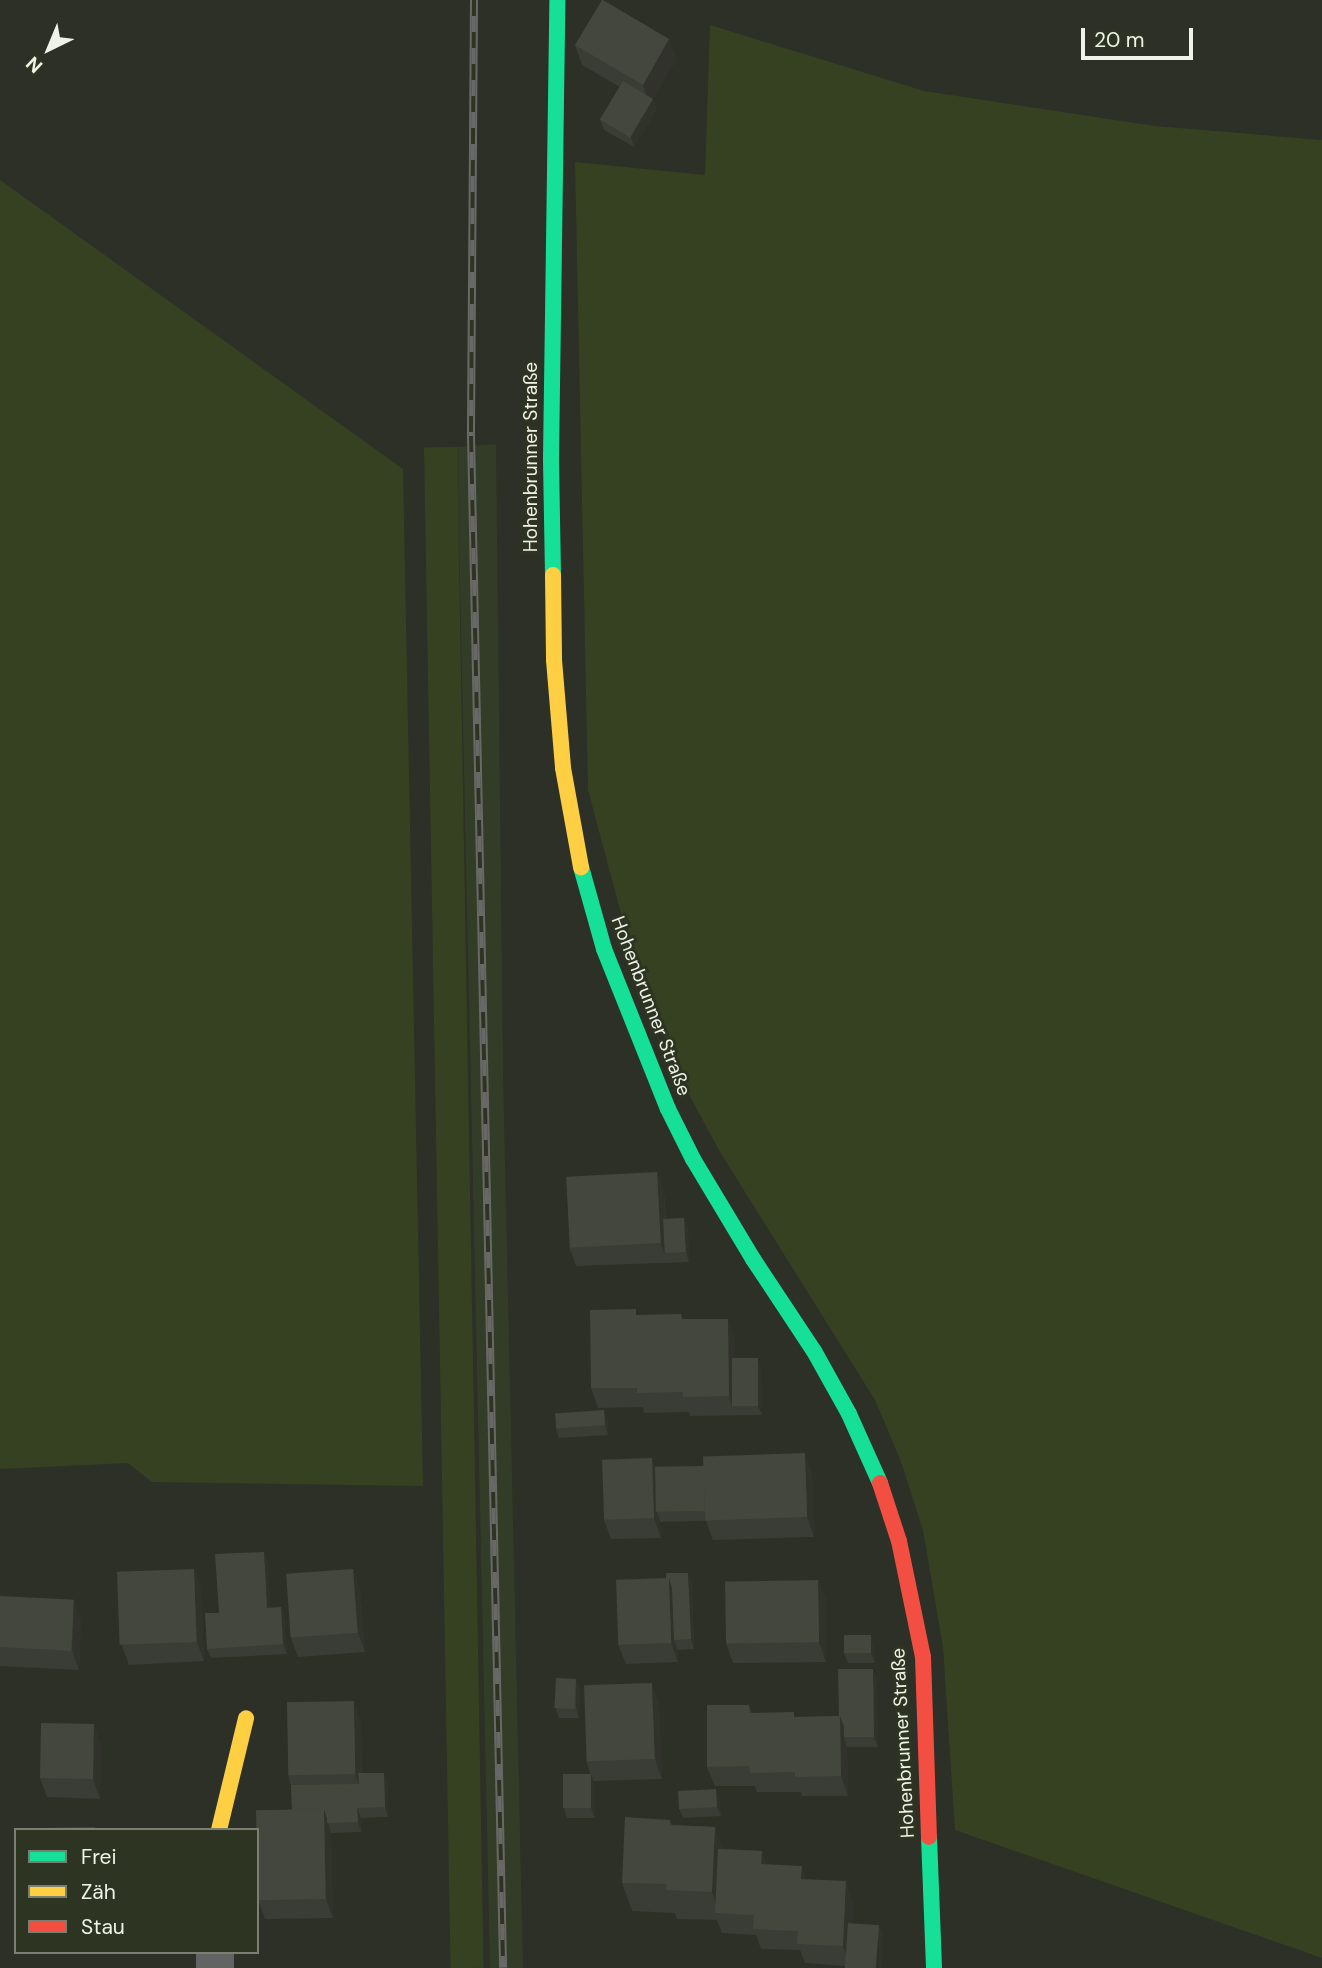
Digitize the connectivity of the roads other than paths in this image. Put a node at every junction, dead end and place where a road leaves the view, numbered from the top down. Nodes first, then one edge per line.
1 (557, 0) edge
2 (246, 1718) dead end
3 (219, 1828) edge
4 (934, 1968) edge

1 - 4 street, Hohenbrunner Straße
2 - 3 street

